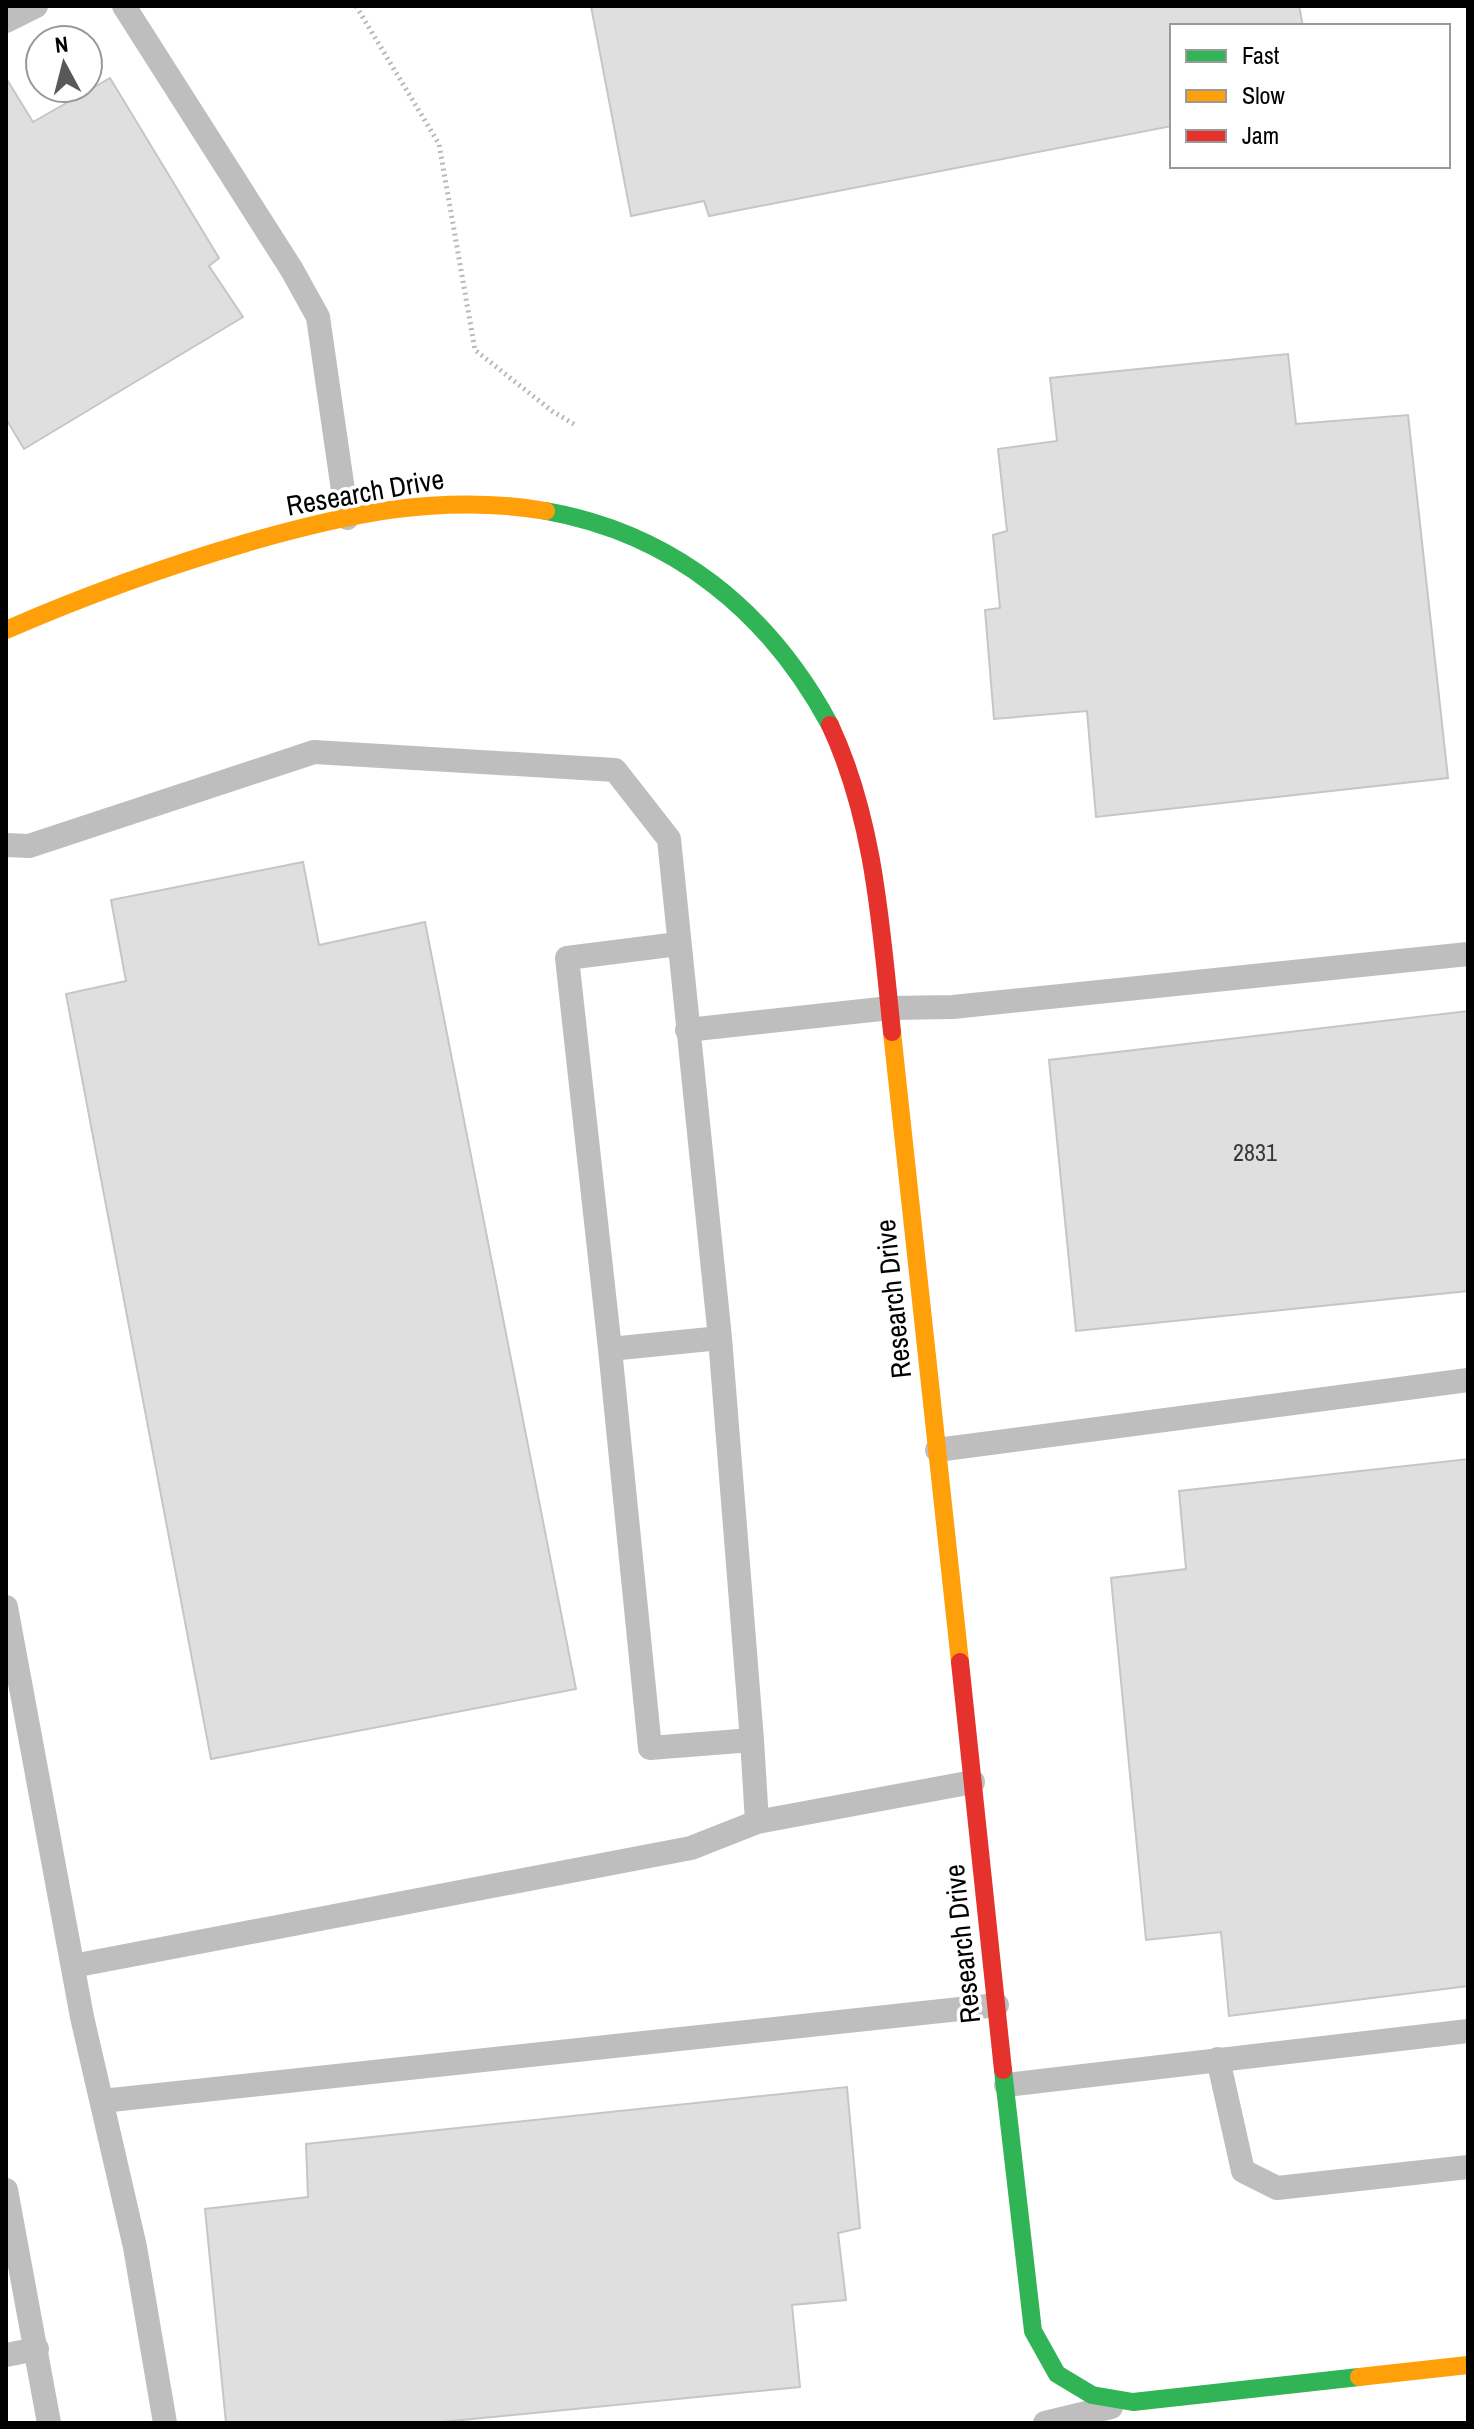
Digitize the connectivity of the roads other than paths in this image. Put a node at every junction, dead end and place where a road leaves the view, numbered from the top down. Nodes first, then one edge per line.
1 (36, 6) edge
2 (124, 6) edge
3 (6, 21) edge
4 (347, 518) junction
5 (6, 630) edge
6 (6, 845) edge
7 (678, 944) junction
8 (1468, 954) edge
9 (890, 1008) junction
10 (687, 1030) junction
11 (720, 1338) junction
12 (610, 1349) junction
13 (1468, 1380) edge
14 (937, 1450) junction
15 (6, 1607) edge
16 (752, 1740) junction
17 (973, 1782) junction
18 (757, 1822) junction
19 (73, 1966) junction
20 (997, 2005) junction
21 (1468, 2031) edge
22 (1218, 2059) junction
23 (1006, 2085) junction
24 (102, 2101) junction
25 (1468, 2167) edge
26 (6, 2190) edge
27 (9, 2218) edge
28 (37, 2349) junction
29 (6, 2355) edge
30 (1468, 2365) edge
31 (1133, 2402) junction
32 (49, 2423) edge
33 (165, 2423) edge
34 (1045, 2423) edge
35 (1110, 2423) edge

1 - 3 lane
2 - 4 lane
4 - 5 street, Research Drive
4 - 9 street, Research Drive
6 - 7 lane
7 - 10 lane
7 - 12 lane
8 - 9 lane
9 - 10 lane
9 - 14 street, Research Drive
10 - 11 lane
11 - 12 lane
11 - 16 lane
12 - 16 lane
13 - 14 lane
14 - 17 street, Research Drive
15 - 19 lane
16 - 18 lane
17 - 18 lane
17 - 20 street, Research Drive
18 - 19 lane
19 - 24 lane
20 - 23 street, Research Drive
20 - 24 lane
21 - 22 lane
22 - 23 lane
22 - 25 lane
23 - 31 street, Research Drive
24 - 33 lane
26 - 27 lane
27 - 28 lane
28 - 29 lane
28 - 32 lane
30 - 31 street, Research Drive
31 - 34 lane
31 - 35 lane

